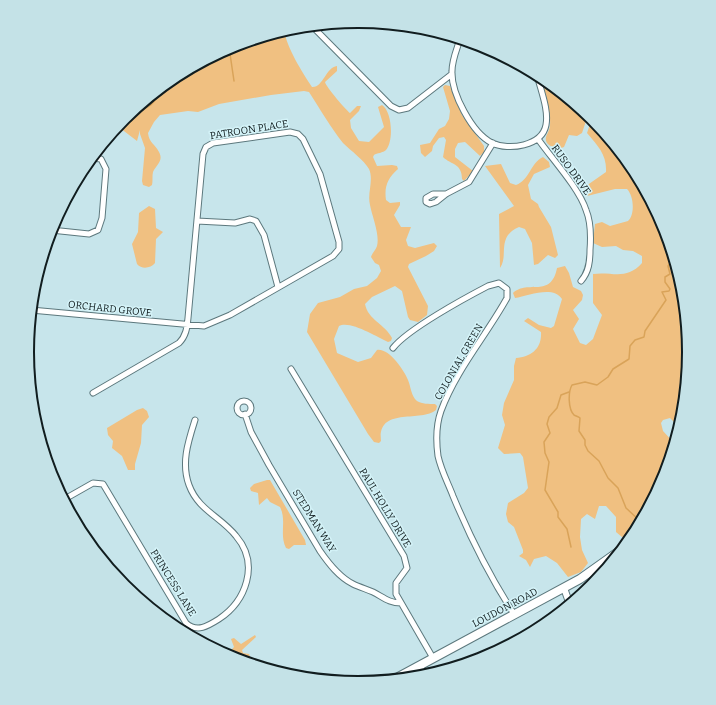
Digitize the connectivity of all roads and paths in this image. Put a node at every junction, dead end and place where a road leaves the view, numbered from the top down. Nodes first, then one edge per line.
1 (317, 31) edge
2 (459, 44) edge
3 (452, 74) junction
4 (539, 84) edge
5 (538, 139) junction
6 (493, 143) junction
7 (99, 158) edge
8 (446, 194) dead end
9 (197, 220) junction
10 (57, 231) edge
11 (581, 281) dead end
12 (278, 287) junction
13 (36, 311) edge
14 (187, 326) junction
15 (393, 348) dead end
16 (291, 369) dead end
17 (93, 393) dead end
18 (245, 414) dead end
19 (195, 420) dead end
20 (68, 497) edge
21 (605, 562) edge
22 (564, 588) junction
23 (568, 599) edge
24 (401, 602) junction
25 (514, 614) junction
26 (434, 658) junction
27 (420, 665) junction
28 (422, 671) edge
29 (405, 673) edge

1 - 3 street
2 - 3 street
3 - 6 street
4 - 5 street
5 - 6 street
5 - 11 street, RUSO DRIVE
6 - 8 street
7 - 10 street
9 - 12 street
9 - 12 street, PATROON PLACE
9 - 14 street, PATROON PLACE
12 - 14 street, PATROON PLACE
13 - 14 street, ORCHARD GROVE
14 - 17 street, PATROON PLACE
15 - 25 street, COLONIAL GREEN
16 - 24 street, PAUL HOLLY DRIVE
18 - 24 street, STEDMAN WAY
19 - 20 street, PRINCESS LANE
21 - 22 main road, LOUDON ROAD
22 - 23 street
22 - 25 main road, LOUDON ROAD
24 - 26 street, PAUL HOLLY DRIVE
25 - 26 main road, LOUDON ROAD
26 - 27 main road, LOUDON ROAD
27 - 28 street
27 - 29 main road, LOUDON ROAD

